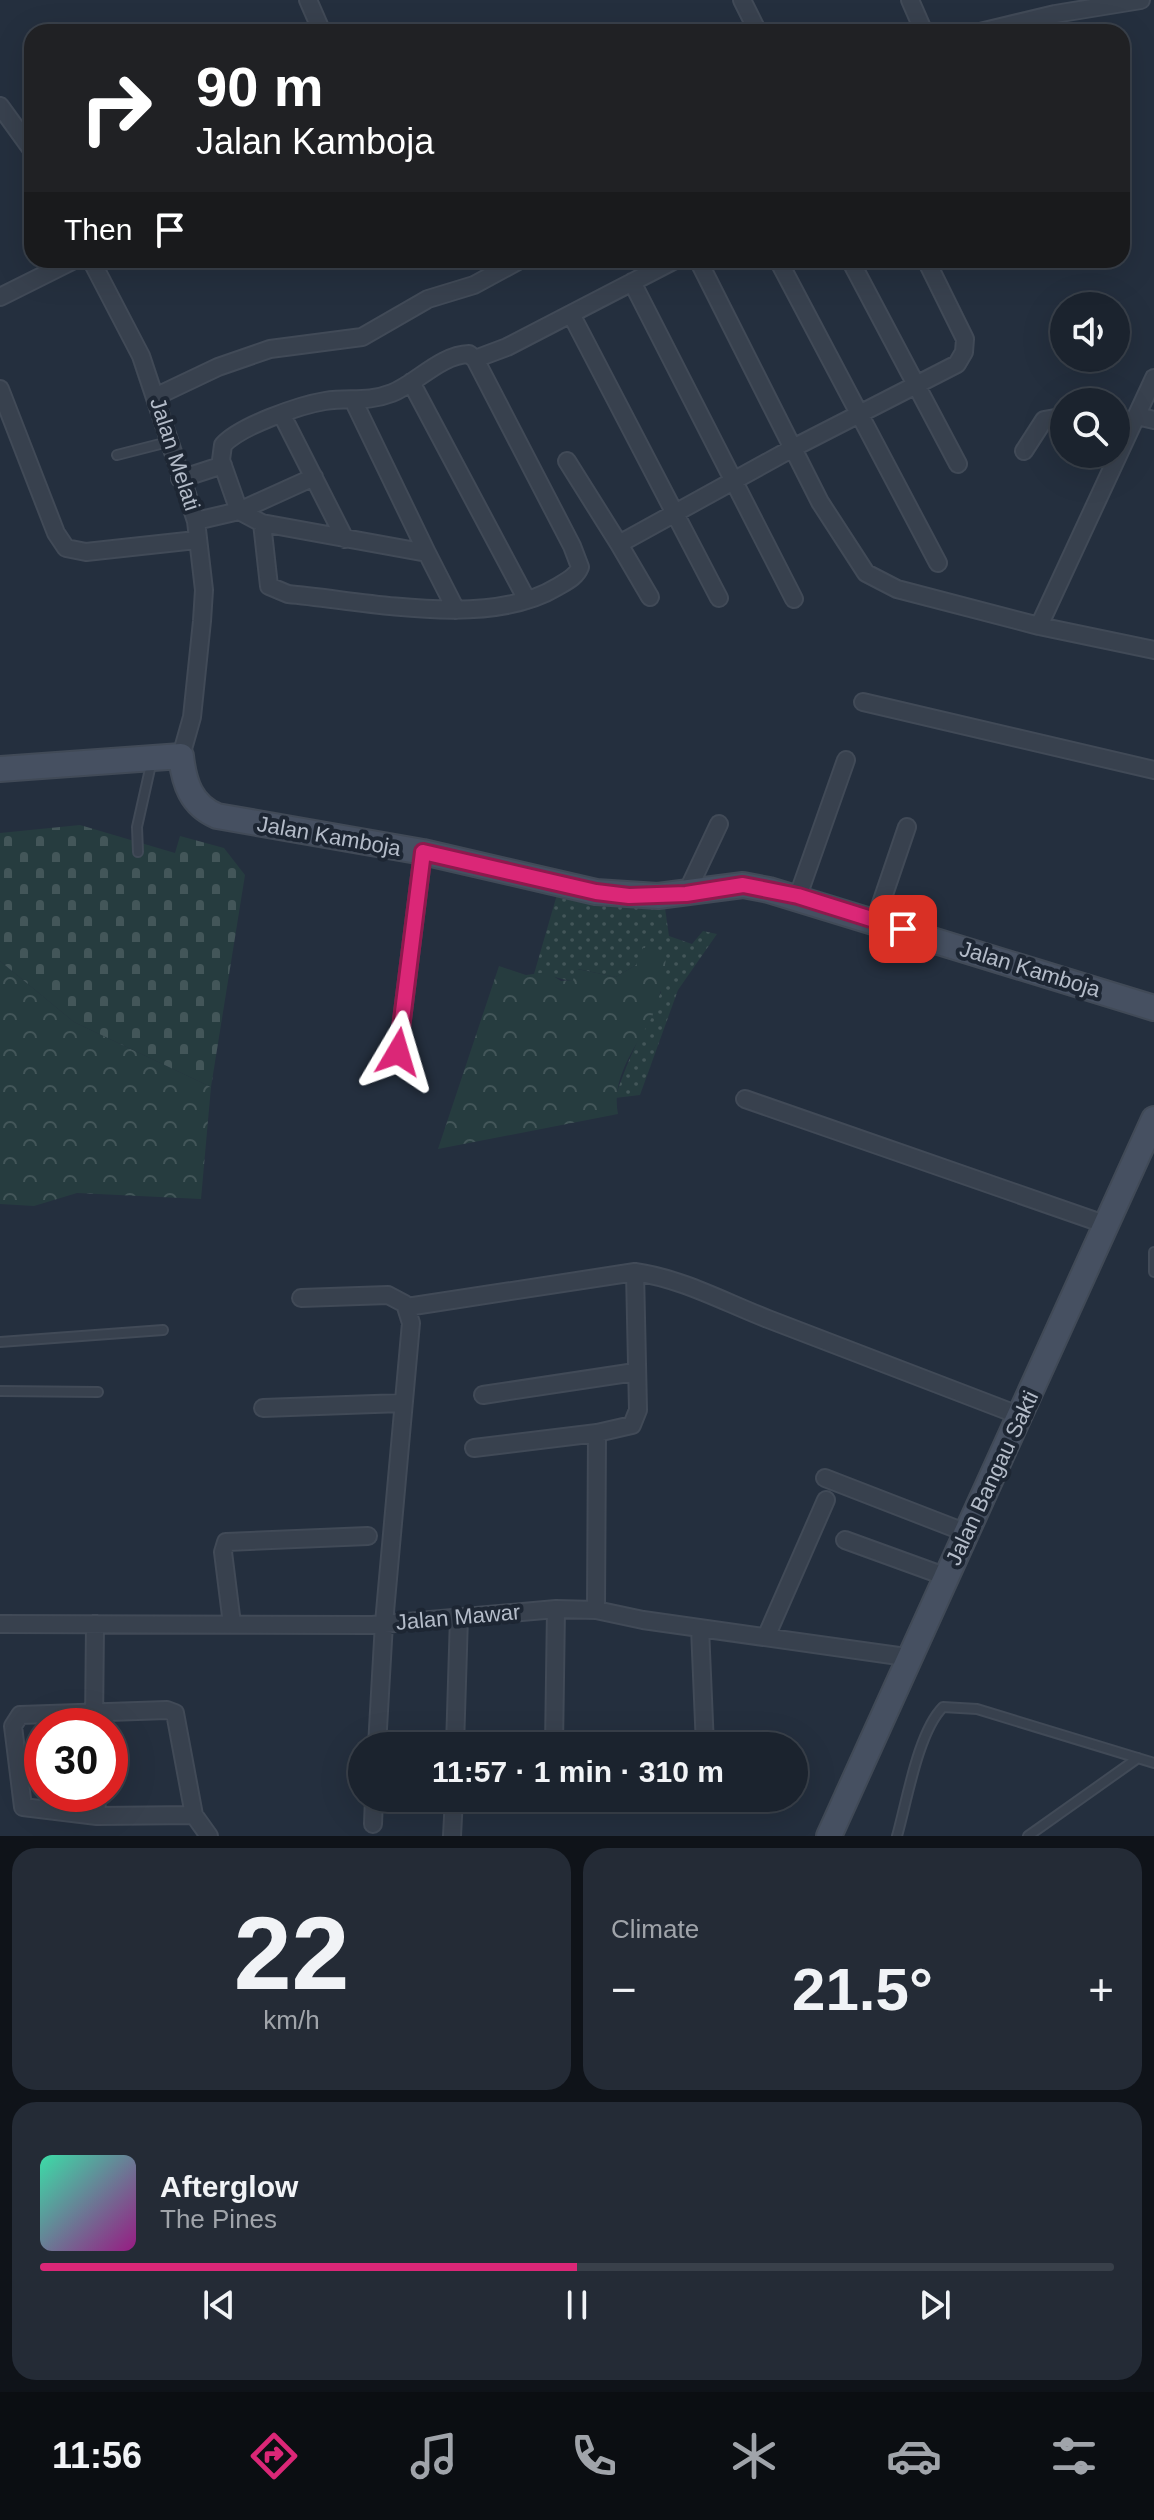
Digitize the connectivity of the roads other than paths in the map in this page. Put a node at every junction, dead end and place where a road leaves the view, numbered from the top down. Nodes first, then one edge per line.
1 (308, 0) edge
2 (742, 0) edge
3 (910, 0) edge
4 (1141, 0) edge
5 (318, 24) edge
6 (754, 24) edge
7 (920, 24) edge
8 (1013, 24) edge
9 (0, 106) edge
10 (24, 139) edge
11 (58, 268) edge
12 (96, 268) edge
13 (505, 268) edge
14 (659, 268) edge
15 (702, 268) edge
16 (782, 268) edge
17 (854, 268) edge
18 (930, 268) edge
19 (632, 282) junction
20 (0, 297) edge
21 (571, 314) junction
22 (475, 359) junction
23 (1154, 378) edge
24 (411, 382) junction
25 (918, 384) junction
26 (0, 389) edge
27 (157, 396) junction
28 (354, 402) junction
29 (282, 415) junction
30 (858, 415) junction
31 (1137, 416) junction
32 (1050, 419) edge
33 (1154, 420) edge
34 (1130, 429) edge
35 (168, 442) junction
36 (793, 448) junction
37 (1024, 451) dead end
38 (117, 455) dead end
39 (567, 461) dead end
40 (958, 464) dead end
41 (223, 465) junction
42 (1111, 468) edge
43 (314, 477) junction
44 (180, 479) junction
45 (736, 481) junction
46 (239, 511) junction
47 (673, 513) junction
48 (196, 521) junction
49 (262, 523) junction
50 (345, 539) junction
51 (196, 540) junction
52 (619, 544) junction
53 (427, 553) junction
54 (938, 563) dead end
55 (650, 597) dead end
56 (719, 598) dead end
57 (794, 599) dead end
58 (527, 600) junction
59 (456, 610) junction
60 (1039, 626) junction
61 (1154, 650) edge
62 (863, 702) dead end
63 (181, 756) junction
64 (152, 759) junction
65 (846, 760) dead end
66 (0, 769) edge
67 (1154, 770) edge
68 (719, 824) dead end
69 (907, 827) dead end
70 (138, 852) dead end
71 (423, 852) junction
72 (686, 894) junction
73 (798, 896) junction
74 (875, 921) junction
75 (1154, 1008) edge
76 (398, 1052) dead end
77 (745, 1099) dead end
78 (1154, 1119) edge
79 (1107, 1225) junction
80 (1154, 1252) edge
81 (635, 1272) junction
82 (1154, 1272) edge
83 (301, 1298) dead end
84 (407, 1307) junction
85 (163, 1330) dead end
86 (0, 1342) edge
87 (635, 1372) junction
88 (0, 1391) edge
89 (98, 1392) dead end
90 (483, 1395) dead end
91 (402, 1403) junction
92 (263, 1408) dead end
93 (1021, 1416) junction
94 (597, 1433) junction
95 (474, 1448) dead end
96 (825, 1478) dead end
97 (826, 1500) dead end
98 (967, 1533) junction
99 (368, 1536) dead end
100 (845, 1540) dead end
101 (947, 1577) junction
102 (556, 1609) junction
103 (596, 1610) junction
104 (459, 1617) junction
105 (384, 1623) junction
106 (0, 1624) edge
107 (95, 1624) junction
108 (232, 1624) junction
109 (700, 1628) junction
110 (766, 1637) junction
111 (913, 1658) junction
112 (94, 1708) edge
113 (24, 1713) edge
114 (128, 1716) edge
115 (378, 1732) edge
116 (455, 1732) edge
117 (554, 1732) edge
118 (704, 1732) edge
119 (1138, 1758) junction
120 (1154, 1763) edge
121 (24, 1807) edge
122 (64, 1812) edge
123 (97, 1812) edge
124 (378, 1812) edge
125 (453, 1812) edge
126 (194, 1815) junction
127 (97, 1816) junction
128 (373, 1824) dead end
129 (209, 1836) edge
130 (452, 1836) edge
131 (829, 1836) edge
132 (897, 1836) edge
133 (1028, 1836) edge

1 - 5 street
2 - 6 street
3 - 7 street
4 - 8 street
9 - 10 street
11 - 20 street
12 - 27 street, Jalan Melati
13 - 27 street
14 - 19 street
15 - 36 street
16 - 30 street
17 - 25 street
18 - 25 street
19 - 21 street
19 - 45 street
21 - 22 street
21 - 47 street
22 - 24 street
22 - 58 street
23 - 31 street
24 - 28 street
24 - 58 street
25 - 30 street
25 - 40 street
26 - 51 street
27 - 35 street, Jalan Melati
28 - 29 street
28 - 53 street
29 - 41 street
29 - 43 street
30 - 36 street
30 - 54 street
31 - 33 street
31 - 34 street
32 - 37 street
35 - 38 lane
35 - 44 street, Jalan Melati
36 - 45 street
36 - 60 street
39 - 52 street
41 - 44 street
41 - 46 street
42 - 60 street
43 - 46 street
43 - 50 street
44 - 48 street, Jalan Melati
45 - 47 street
45 - 57 street
46 - 48 street
46 - 49 street
47 - 52 street
47 - 56 street
48 - 51 street, Jalan Melati
49 - 50 street
49 - 59 street
50 - 53 street
51 - 63 street, Jalan Melati
52 - 55 street
53 - 59 street
58 - 59 street
60 - 61 street
62 - 67 street
63 - 64 street
63 - 71 street, Jalan Kamboja
64 - 66 street
64 - 70 lane
65 - 73 street
68 - 72 street
69 - 74 street
71 - 72 street, Jalan Kamboja
71 - 76 street
72 - 73 street, Jalan Kamboja
73 - 74 street, Jalan Kamboja
74 - 75 street, Jalan Kamboja
77 - 79 street
78 - 79 street, Jalan Bangau Sakti
79 - 93 street, Jalan Bangau Sakti
80 - 82 lane
81 - 84 street
81 - 87 street
81 - 93 street
83 - 84 street
84 - 91 street
85 - 86 lane
87 - 90 street
87 - 94 street
88 - 89 lane
91 - 92 street
91 - 105 street
93 - 98 street, Jalan Bangau Sakti
94 - 95 street
94 - 103 street
96 - 98 street
97 - 110 street
98 - 101 street, Jalan Bangau Sakti
99 - 108 street
100 - 101 street
101 - 111 street, Jalan Bangau Sakti
102 - 103 street, Jalan Mawar
102 - 104 street, Jalan Mawar
102 - 117 street
103 - 109 street, Jalan Mawar
104 - 105 street, Jalan Mawar
104 - 116 street
105 - 108 street, Jalan Mawar
105 - 115 street
106 - 107 street, Jalan Mawar
107 - 108 street, Jalan Mawar
107 - 112 street
109 - 110 street, Jalan Mawar
109 - 118 street
110 - 111 street, Jalan Mawar
111 - 131 street, Jalan Bangau Sakti
113 - 121 street
114 - 126 street
119 - 120 lane
119 - 132 lane
119 - 133 lane
122 - 127 street
123 - 127 street
124 - 128 street
125 - 130 street
126 - 127 street
126 - 129 street

